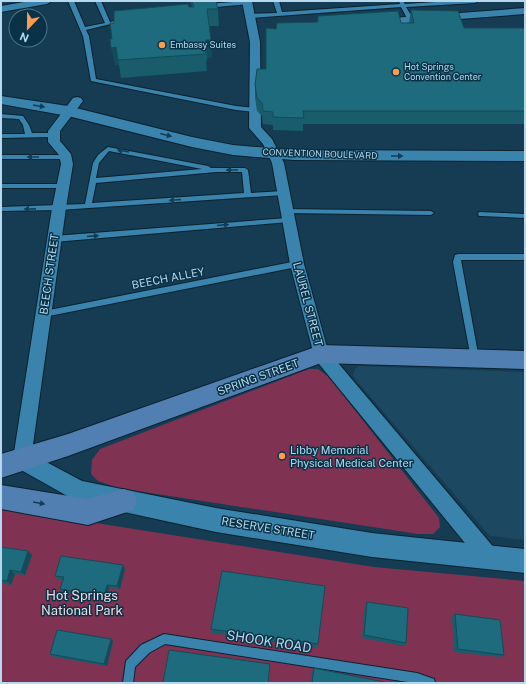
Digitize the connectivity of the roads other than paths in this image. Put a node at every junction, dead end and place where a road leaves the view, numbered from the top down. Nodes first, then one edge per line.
1 (47, 1) edge
2 (72, 1) edge
3 (98, 1) edge
4 (276, 1) edge
5 (475, 1) edge
6 (402, 3) edge
7 (198, 6) edge
8 (248, 7) edge
9 (1, 9) edge
10 (525, 11) edge
11 (280, 14) junction
12 (131, 19) edge
13 (411, 20) junction
14 (372, 22) edge
15 (108, 24) junction
16 (83, 29) junction
17 (1, 88) edge
18 (1, 100) edge
19 (73, 106) junction
20 (255, 110) junction
21 (1, 116) edge
22 (29, 135) junction
23 (54, 135) junction
24 (1, 136) edge
25 (525, 144) edge
26 (271, 148) junction
27 (525, 156) edge
28 (1, 157) edge
29 (66, 157) junction
30 (216, 170) junction
31 (93, 181) junction
32 (1, 186) edge
33 (63, 186) junction
34 (284, 193) junction
35 (248, 195) junction
36 (88, 206) junction
37 (59, 208) junction
38 (1, 209) edge
39 (430, 213) dead end
40 (481, 214) dead end
41 (288, 216) junction
42 (525, 216) edge
43 (54, 239) junction
44 (525, 257) edge
45 (297, 264) junction
46 (44, 314) junction
47 (321, 354) junction
48 (475, 359) junction
49 (525, 360) edge
50 (12, 462) edge
51 (1, 497) edge
52 (124, 501) junction
53 (488, 557) junction
54 (525, 561) edge
55 (128, 683) edge
56 (430, 683) edge

1 - 9 street
2 - 16 lane
3 - 15 lane
4 - 11 lane
5 - 6 lane
6 - 11 lane
6 - 13 lane
7 - 8 lane
8 - 11 lane
8 - 20 street, LAUREL STREET
10 - 13 street
12 - 15 lane
13 - 14 street
15 - 16 lane
16 - 20 lane
17 - 19 street, CONVENTION BOULEVARD
18 -> 19 street, CONVENTION BOULEVARD
19 - 23 street
19 - 26 street, CONVENTION BOULEVARD
20 - 26 street, LAUREL STREET
21 - 22 lane
22 - 23 lane
22 - 24 lane
23 - 29 street
25 - 26 street, CONVENTION BOULEVARD
26 -> 27 street, CONVENTION BOULEVARD
26 - 34 street, LAUREL STREET
29 -> 28 lane
29 - 33 street, BEECH STREET
30 - 31 lane
30 -> 31 lane
35 -> 30 lane
31 - 36 lane
32 - 33 lane
33 - 37 street, BEECH STREET
34 - 35 lane
34 - 41 street, LAUREL STREET
35 -> 36 lane
36 - 37 lane
37 -> 38 lane
37 - 43 street, BEECH STREET
39 - 41 lane
40 - 42 lane
43 -> 41 lane
41 - 45 street, LAUREL STREET
43 - 46 street, BEECH STREET
44 - 48 lane
45 - 46 lane, BEECH ALLEY
45 - 47 street, LAUREL STREET
46 - 50 street, BEECH STREET
47 - 48 main road, SPRING STREET
47 - 50 main road, SPRING STREET
47 - 53 street, LAUREL STREET
48 - 49 main road, SPRING STREET
50 - 52 street, RESERVE STREET
51 -> 52 main road
52 - 53 street, RESERVE STREET
53 - 54 street, RESERVE STREET
55 - 56 lane, SHOOK ROAD

